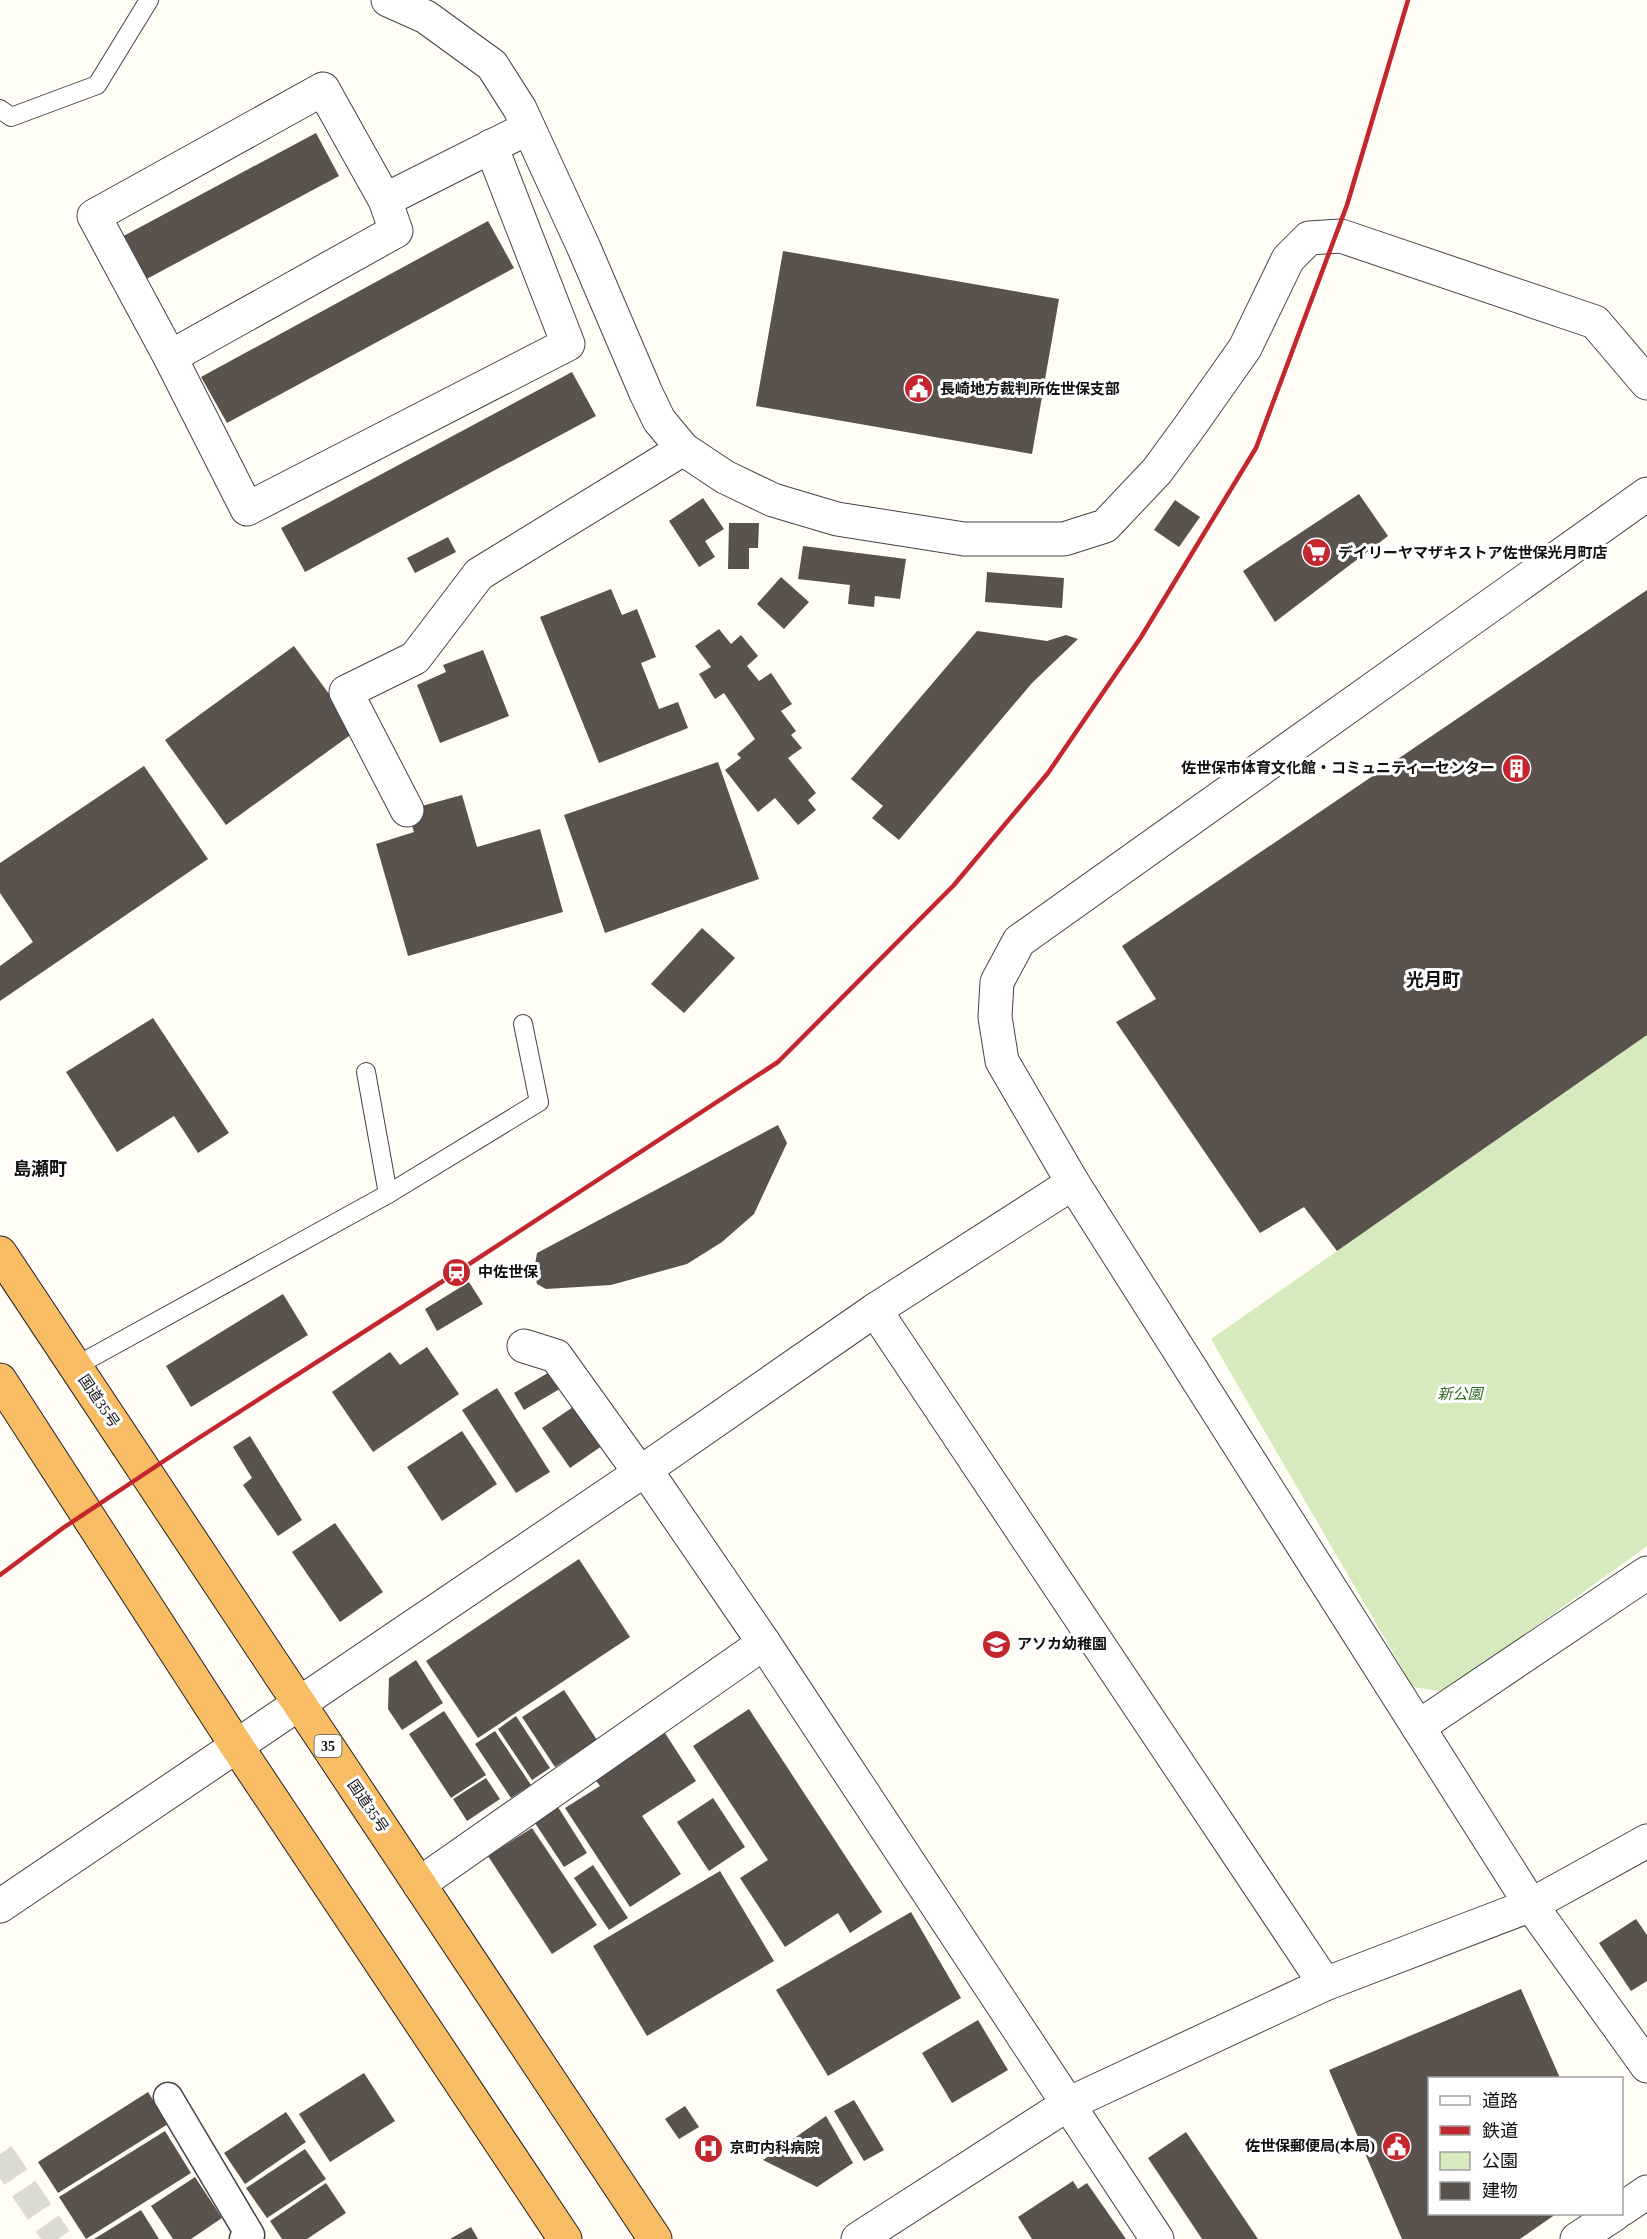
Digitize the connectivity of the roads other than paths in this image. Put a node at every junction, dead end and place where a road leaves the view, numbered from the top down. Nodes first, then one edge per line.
1 (149, 0) edge
2 (388, 0) edge
3 (0, 109) edge
4 (528, 128) junction
5 (491, 146) junction
6 (385, 200) junction
7 (170, 357) junction
8 (1647, 383) edge
9 (683, 449) junction
10 (1647, 494) edge
11 (407, 810) dead end
12 (524, 1024) dead end
13 (366, 1072) dead end
14 (1073, 1183) junction
15 (388, 1194) junction
16 (0, 1253) edge
17 (875, 1310) junction
18 (524, 1346) dead end
19 (76, 1366) junction
20 (0, 1380) edge
21 (642, 1471) junction
22 (1647, 1573) edge
23 (764, 1643) junction
24 (299, 1703) junction
25 (1418, 1727) junction
26 (236, 1745) junction
27 (1647, 1841) edge
28 (419, 1884) junction
29 (1531, 1905) junction
30 (0, 1906) edge
31 (1324, 1983) junction
32 (1647, 2066) edge
33 (168, 2097) dead end
34 (1068, 2104) junction
35 (1647, 2192) edge
36 (1623, 2208) edge
37 (1613, 2215) edge
38 (244, 2239) edge
39 (565, 2239) edge
40 (655, 2239) edge
41 (858, 2239) edge
42 (1157, 2239) edge
43 (1577, 2239) edge

1 - 3 lane
2 - 4 street
4 - 5 street
4 - 9 street
5 - 6 street
5 - 7 street
6 - 7 street
6 - 7 street
8 - 9 street
9 - 11 street
10 - 14 street
12 - 15 lane
13 - 15 lane
14 - 17 street
14 - 25 street
15 - 19 lane
16 - 19 highway, 国道35号 / 35
17 - 21 street
17 - 31 street
18 - 21 street
19 - 24 highway, 国道35号 / 35
20 - 26 highway
21 - 23 street
21 - 24 street
22 - 25 street
23 - 28 street
23 - 34 street
24 - 26 street
24 - 28 highway, 国道35号 / 35
25 - 29 street
26 - 30 street
26 - 39 highway
27 - 29 street
28 - 40 highway, 国道35号 / 35
29 - 31 street
29 - 32 street
31 - 34 street
33 - 38 street
34 - 41 street
34 - 42 street
35 - 36 street
37 - 43 street

